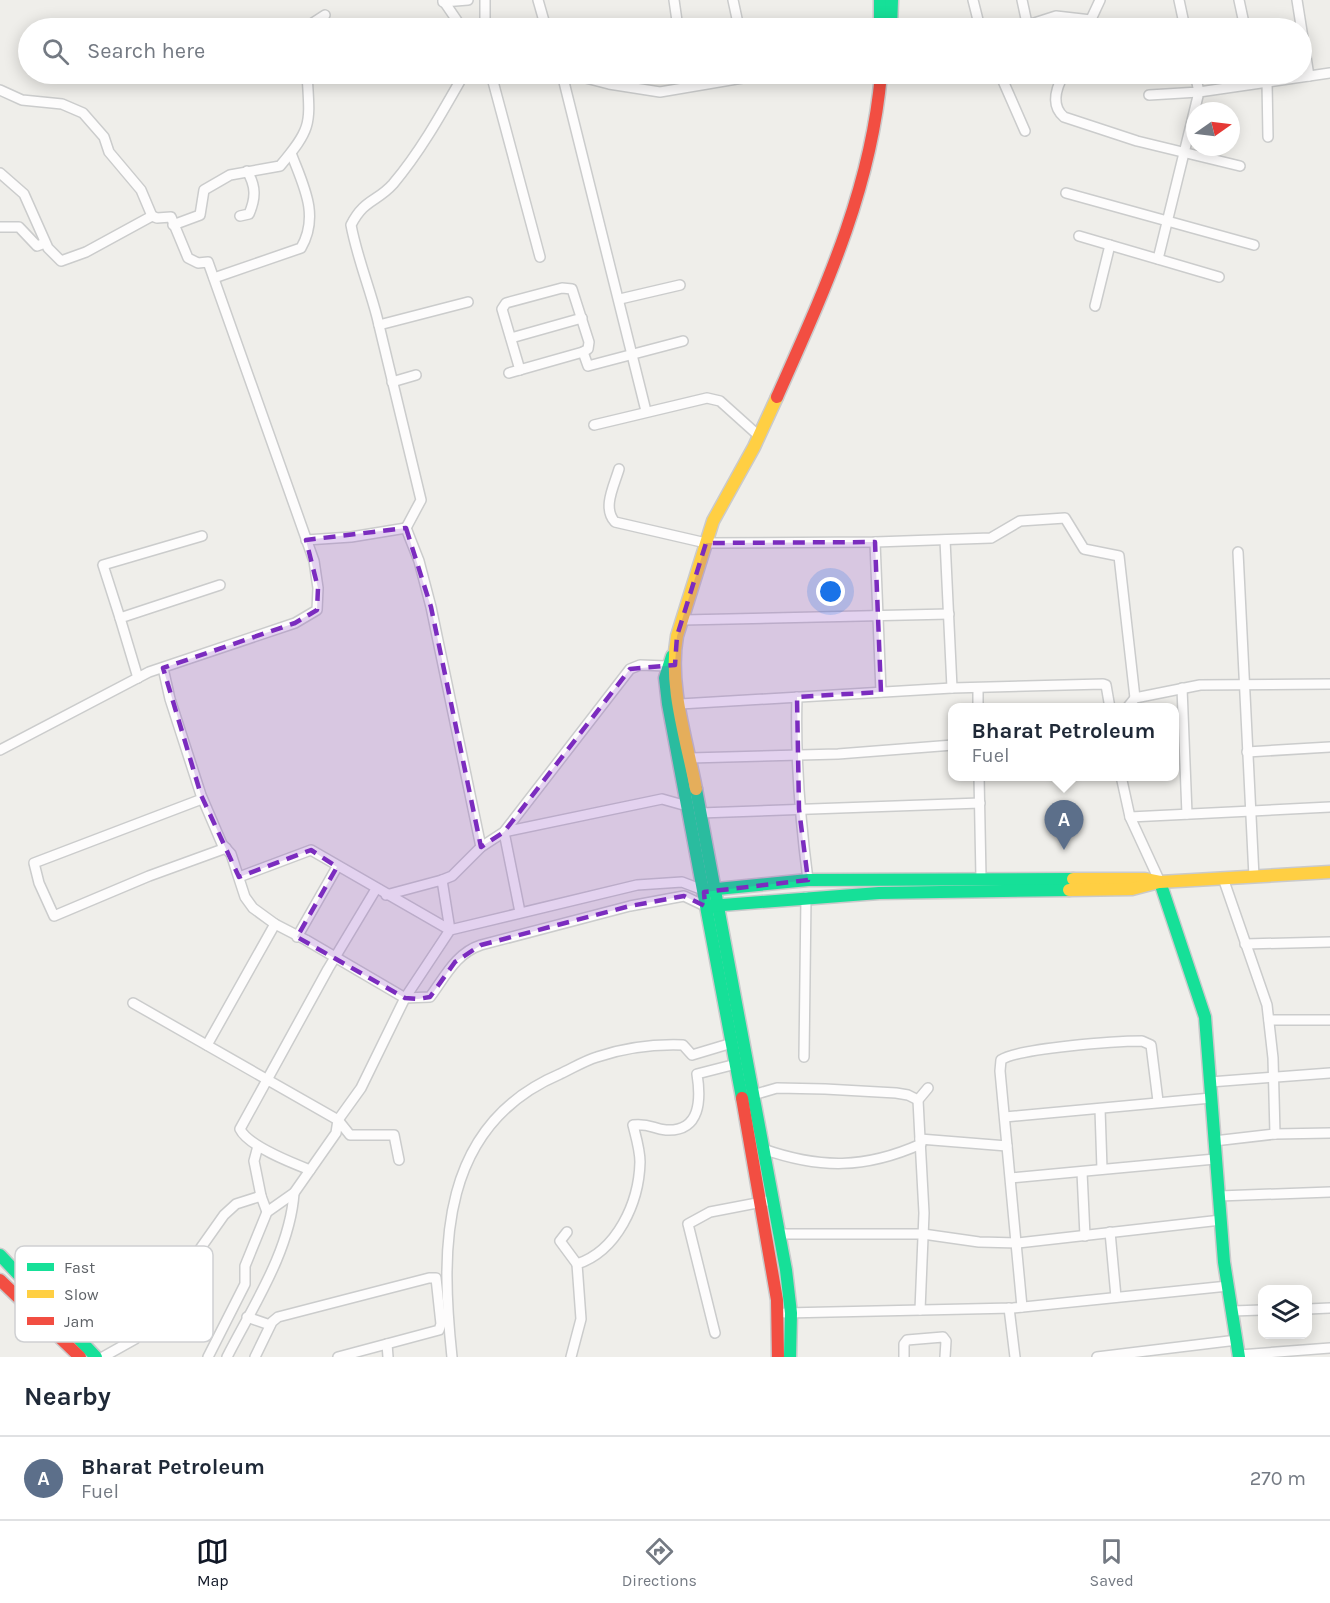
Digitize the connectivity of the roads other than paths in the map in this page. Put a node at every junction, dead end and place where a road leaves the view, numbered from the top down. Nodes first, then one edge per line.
1 (468, 0) edge
2 (485, 0) edge
3 (538, 0) edge
4 (674, 0) edge
5 (733, 0) edge
6 (880, 0) edge
7 (892, 0) edge
8 (973, 0) edge
9 (1022, 0) edge
10 (1100, 0) edge
11 (1179, 0) edge
12 (1239, 0) edge
13 (1297, 0) edge
14 (443, 1) edge
15 (325, 15) dead end
16 (320, 18) edge
17 (455, 18) edge
18 (485, 18) edge
19 (543, 18) edge
20 (677, 18) edge
21 (737, 18) edge
22 (880, 18) edge
23 (891, 18) edge
24 (978, 18) edge
25 (1026, 18) edge
26 (1092, 18) edge
27 (1183, 18) edge
28 (1243, 18) edge
29 (1300, 18) edge
30 (1330, 73) edge
31 (1312, 76) edge
32 (308, 84) edge
33 (458, 84) edge
34 (494, 84) edge
35 (565, 84) edge
36 (609, 84) edge
37 (703, 84) edge
38 (881, 84) edge
39 (1004, 84) edge
40 (1060, 84) edge
41 (1197, 84) edge
42 (1256, 84) edge
43 (1267, 84) edge
44 (0, 90) edge
45 (1199, 92) junction
46 (1149, 94) dead end
47 (1025, 131) dead end
48 (1268, 137) dead end
49 (291, 153) junction
50 (1183, 153) junction
51 (1240, 166) dead end
52 (247, 171) junction
53 (0, 174) edge
54 (1066, 194) dead end
55 (152, 216) junction
56 (240, 216) dead end
57 (1167, 222) junction
58 (174, 225) junction
59 (0, 227) edge
60 (1080, 236) dead end
61 (45, 243) junction
62 (1110, 245) junction
63 (1254, 245) dead end
64 (540, 257) dead end
65 (1158, 259) junction
66 (1219, 277) dead end
67 (214, 278) junction
68 (680, 285) dead end
69 (620, 299) junction
70 (468, 302) dead end
71 (1095, 306) dead end
72 (582, 318) junction
73 (379, 326) junction
74 (511, 338) junction
75 (683, 341) dead end
76 (584, 352) junction
77 (633, 354) junction
78 (520, 370) junction
79 (509, 373) dead end
80 (416, 375) dead end
81 (392, 382) junction
82 (646, 411) junction
83 (594, 425) dead end
84 (759, 435) junction
85 (619, 469) dead end
86 (405, 528) junction
87 (202, 536) dead end
88 (306, 540) junction
89 (945, 540) junction
90 (875, 542) junction
91 (706, 543) junction
92 (1238, 552) dead end
93 (220, 585) dead end
94 (949, 614) junction
95 (878, 615) junction
96 (120, 618) junction
97 (683, 620) junction
98 (671, 666) junction
99 (163, 668) junction
100 (138, 678) junction
101 (1330, 684) edge
102 (1244, 685) junction
103 (952, 688) junction
104 (978, 688) junction
105 (1182, 688) junction
106 (881, 692) junction
107 (797, 697) junction
108 (1135, 698) junction
109 (978, 703) edge
110 (1109, 703) edge
111 (1131, 703) edge
112 (680, 704) junction
113 (948, 745) edge
114 (1330, 747) edge
115 (0, 750) edge
116 (1247, 752) junction
117 (795, 755) junction
118 (690, 758) junction
119 (979, 781) edge
120 (1122, 781) edge
121 (202, 799) junction
122 (980, 803) junction
123 (687, 806) junction
124 (1330, 807) edge
125 (799, 809) junction
126 (1250, 811) junction
127 (700, 813) junction
128 (1187, 814) junction
129 (1130, 817) junction
130 (504, 832) junction
131 (481, 847) junction
132 (226, 848) junction
133 (338, 867) junction
134 (1330, 872) edge
135 (1254, 877) junction
136 (239, 878) junction
137 (1223, 878) junction
138 (442, 880) junction
139 (808, 880) junction
140 (1160, 882) junction
141 (982, 884) junction
142 (376, 889) junction
143 (709, 890) junction
144 (386, 895) junction
145 (806, 897) junction
146 (712, 907) junction
147 (520, 912) junction
148 (275, 924) junction
149 (450, 930) junction
150 (297, 937) junction
151 (1330, 942) edge
152 (1245, 944) junction
153 (335, 957) junction
154 (405, 998) junction
155 (133, 1003) dead end
156 (1269, 1020) junction
157 (1330, 1020) edge
158 (732, 1043) junction
159 (207, 1045) junction
160 (804, 1057) dead end
161 (736, 1064) junction
162 (1330, 1073) edge
163 (1273, 1078) junction
164 (269, 1079) junction
165 (1210, 1082) junction
166 (928, 1088) dead end
167 (753, 1095) junction
168 (1211, 1098) junction
169 (918, 1100) junction
170 (1158, 1101) junction
171 (1100, 1108) junction
172 (1005, 1117) junction
173 (338, 1120) junction
174 (1330, 1133) edge
175 (1275, 1134) junction
176 (921, 1141) junction
177 (1214, 1141) junction
178 (258, 1146) junction
179 (1007, 1146) junction
180 (763, 1149) junction
181 (1215, 1159) junction
182 (399, 1160) dead end
183 (1102, 1169) junction
184 (310, 1170) junction
185 (1082, 1172) junction
186 (1011, 1178) junction
187 (1330, 1192) edge
188 (294, 1193) junction
189 (261, 1196) junction
190 (1219, 1196) junction
191 (767, 1201) junction
192 (267, 1212) junction
193 (1221, 1220) junction
194 (567, 1232) dead end
195 (1110, 1232) junction
196 (779, 1234) junction
197 (923, 1234) junction
198 (1085, 1236) junction
199 (1017, 1243) junction
200 (202, 1246) edge
201 (0, 1255) edge
202 (577, 1264) junction
203 (15, 1271) edge
204 (0, 1280) edge
205 (245, 1284) junction
206 (1228, 1286) junction
207 (260, 1291) junction
208 (15, 1294) edge
209 (1116, 1297) junction
210 (1022, 1307) junction
211 (1009, 1308) junction
212 (1330, 1308) edge
213 (1312, 1309) edge
214 (920, 1310) junction
215 (1258, 1310) edge
216 (1232, 1311) junction
217 (778, 1313) junction
218 (791, 1313) junction
219 (247, 1317) junction
220 (270, 1325) junction
221 (715, 1333) dead end
222 (1237, 1340) junction
223 (64, 1342) edge
224 (82, 1342) edge
225 (130, 1342) edge
226 (387, 1344) junction
227 (1330, 1348) edge
228 (1239, 1356) edge
229 (80, 1357) edge
230 (96, 1357) edge
231 (103, 1357) edge
232 (208, 1357) edge
233 (227, 1357) edge
234 (255, 1357) edge
235 (338, 1357) edge
236 (388, 1357) edge
237 (452, 1357) edge
238 (571, 1357) edge
239 (778, 1357) edge
240 (790, 1357) edge
241 (904, 1357) edge
242 (945, 1357) edge
243 (1015, 1357) edge
244 (1097, 1357) edge

1 - 14 street
2 - 18 street
3 - 19 street
4 - 20 street
5 - 21 street
6 - 22 street
7 - 23 street
8 - 24 street
9 - 25 street
10 - 26 street
11 - 27 street
12 - 28 street
13 - 29 street
14 - 17 street
15 - 16 street
30 - 31 street
32 - 49 street
33 - 73 street
34 - 64 street
35 - 69 street
36 - 37 street
38 - 84 street
39 - 47 street
40 - 50 street
41 - 45 street
42 - 45 street
43 - 48 street
44 - 55 street
45 - 46 street
45 - 50 street
49 - 52 street
49 - 67 street
50 - 51 street
50 - 57 street
52 - 56 street
52 - 58 street
53 - 61 street
54 - 57 street
55 - 58 street
55 - 61 street
57 - 63 street
57 - 65 street
58 - 67 street
59 - 61 street
60 - 62 street
62 - 65 street
62 - 71 street
65 - 66 street
67 - 88 street
68 - 69 street
69 - 77 street
70 - 73 street
72 - 74 street
72 - 74 street
72 - 76 street
73 - 81 street
74 - 78 street
75 - 77 street
76 - 77 street
76 - 78 street
77 - 82 street
78 - 79 street
80 - 81 street
81 - 86 street
82 - 83 street
82 - 84 street
84 - 91 street
85 - 91 street
86 - 88 street
86 - 131 street
87 - 96 street
88 - 99 street
89 - 90 street
89 - 94 street
89 - 108 street
90 - 91 street
90 - 95 street
91 - 97 street
92 - 102 street
93 - 96 street
94 - 95 street
94 - 103 street
95 - 97 street
95 - 106 street
96 - 100 street
97 - 98 street
98 - 112 street
98 - 123 street
98 - 130 street
99 - 100 street
99 - 121 street
100 - 115 street
101 - 102 street
102 - 105 street
102 - 116 street
103 - 104 street
103 - 106 street
104 - 109 street
104 - 110 street
105 - 108 street
105 - 128 street
106 - 107 street
107 - 112 street
107 - 117 street
108 - 111 street
112 - 118 street
113 - 117 street
114 - 116 street
116 - 126 street
117 - 118 street
117 - 125 street
118 - 127 street
119 - 122 street
120 - 129 street
121 - 132 street
121 - 132 street
122 - 125 street
122 - 141 street
123 - 130 street
123 - 143 street
124 - 126 street
125 - 127 street
125 - 139 street
126 - 128 street
126 - 135 street
127 - 143 street
128 - 129 street
129 - 140 street
130 - 131 street
130 - 147 street
131 - 138 street
132 - 136 street
133 - 136 street
133 - 142 street
133 - 150 street
134 - 135 street
135 - 137 street
136 - 148 street
137 - 140 street
137 - 152 street
138 - 144 street
138 - 149 street
139 - 141 street
139 - 143 street
140 - 141 street
140 - 165 street
141 - 145 street
142 - 144 street
142 - 153 street
143 - 146 street
143 - 147 street
144 - 149 street
145 - 146 street
145 - 160 street
146 - 154 street
146 - 158 street
146 - 167 street
147 - 149 street
148 - 150 street
148 - 159 street
149 - 154 street
150 - 153 street
151 - 152 street
152 - 156 street
153 - 154 street
153 - 164 street
154 - 173 street
155 - 159 street
156 - 157 street
156 - 163 street
158 - 161 street
158 - 237 street
159 - 164 street
161 - 191 street
161 - 202 street
162 - 163 street
163 - 165 street
163 - 175 street
164 - 173 street
164 - 178 street
165 - 168 street
166 - 169 street
167 - 169 street
167 - 180 street
168 - 170 street
168 - 177 street
169 - 176 street
170 - 171 street
170 - 172 street
171 - 172 street
171 - 183 street
172 - 179 street
173 - 182 street
173 - 184 street
174 - 175 street
175 - 177 street
176 - 179 street
176 - 180 street
176 - 197 street
177 - 181 street
178 - 184 street
178 - 189 street
179 - 186 street
180 - 191 street
181 - 183 street
181 - 190 street
183 - 185 street
184 - 188 street
185 - 186 street
185 - 198 street
186 - 199 street
187 - 190 street
188 - 192 street
188 - 207 street
189 - 192 street
189 - 200 street
190 - 193 street
191 - 196 street
191 - 217 street
191 - 221 street
192 - 205 street
193 - 195 street
193 - 206 street
194 - 202 street
195 - 198 street
195 - 209 street
196 - 197 street
196 - 218 street
197 - 199 street
197 - 214 street
198 - 199 street
199 - 210 street
201 - 203 street
202 - 238 street
204 - 208 street
205 - 207 street
205 - 232 street
206 - 209 street
206 - 216 street
207 - 219 street
209 - 210 street
210 - 211 street
211 - 214 street
211 - 243 street
212 - 213 street
214 - 218 street
215 - 216 street
216 - 222 street
217 - 218 street
217 - 239 street
218 - 240 street
219 - 220 street
219 - 233 street
220 - 226 street
220 - 234 street
222 - 228 street
222 - 244 street
223 - 229 street
224 - 230 street
225 - 231 street
226 - 235 street
226 - 236 street
227 - 228 street
241 - 242 street

